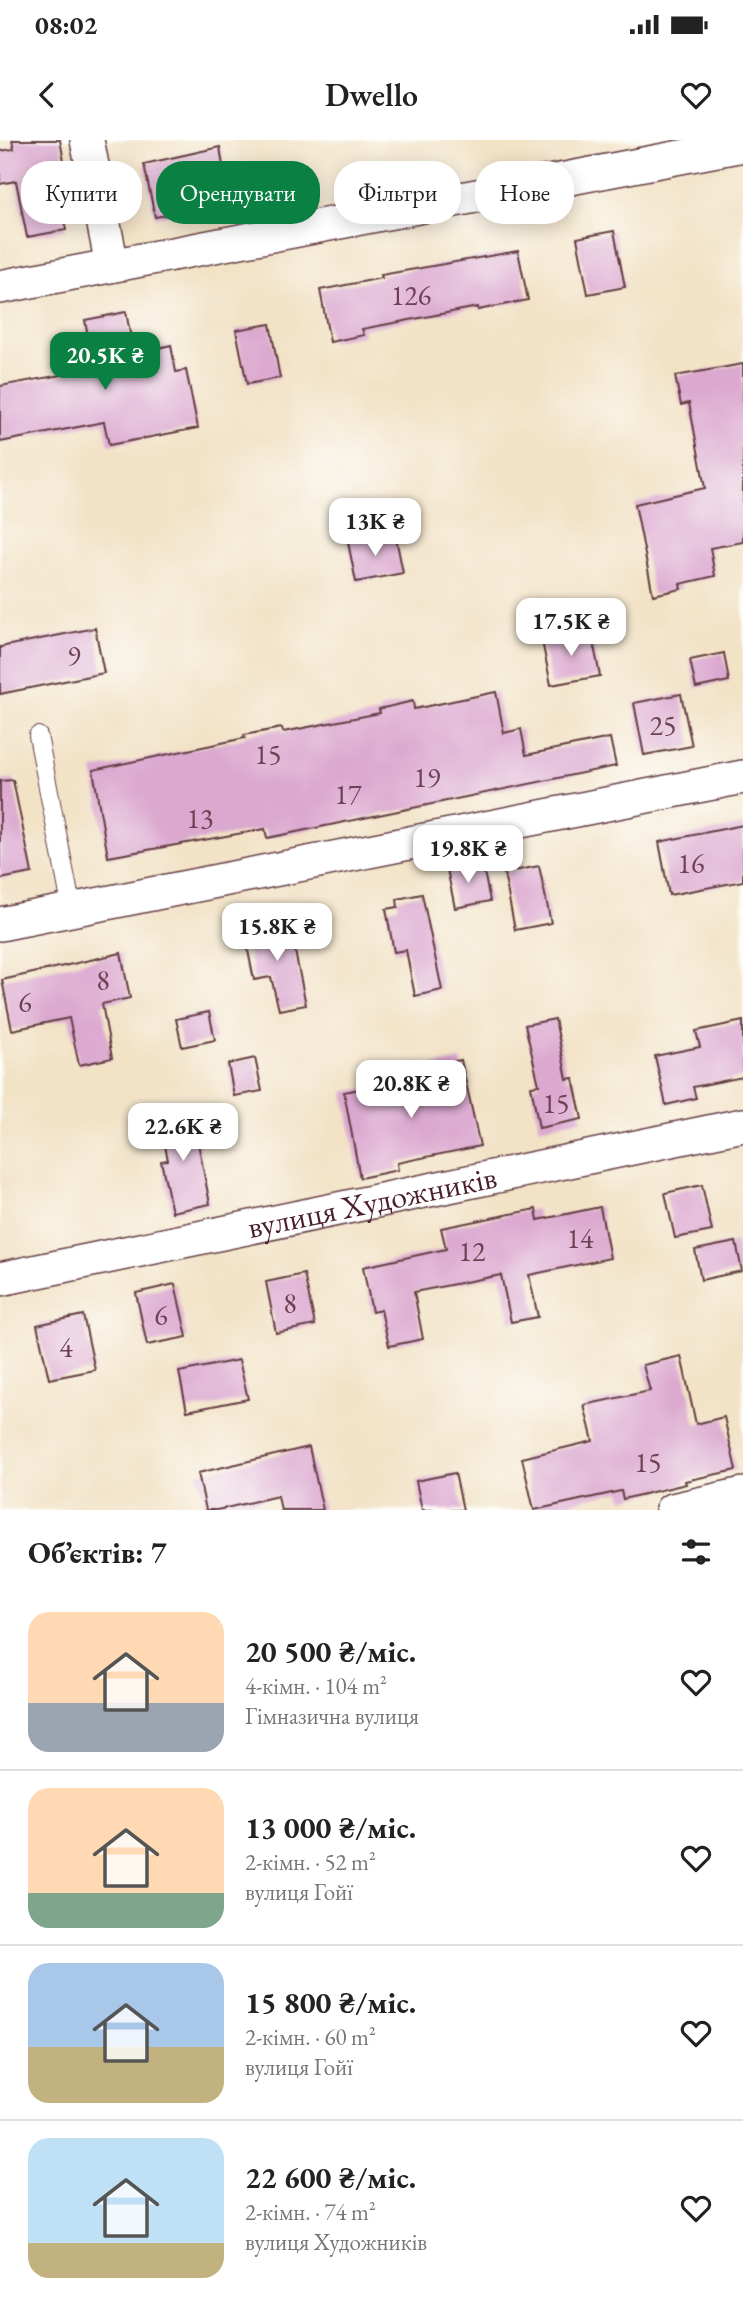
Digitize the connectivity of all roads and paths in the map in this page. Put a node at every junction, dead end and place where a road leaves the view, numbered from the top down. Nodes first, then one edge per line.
1 (88, 140) edge
2 (743, 145) edge
3 (112, 265) junction
4 (0, 287) edge
5 (38, 736) dead end
6 (743, 776) edge
7 (72, 910) junction
8 (0, 924) edge
9 (743, 1125) edge
10 (0, 1279) edge
11 (743, 1494) edge
12 (672, 1510) edge

1 - 3 street
2 - 3 street
3 - 4 street
5 - 7 lane
6 - 7 street
7 - 8 street
9 - 10 street, вулиця Художників
11 - 12 street

